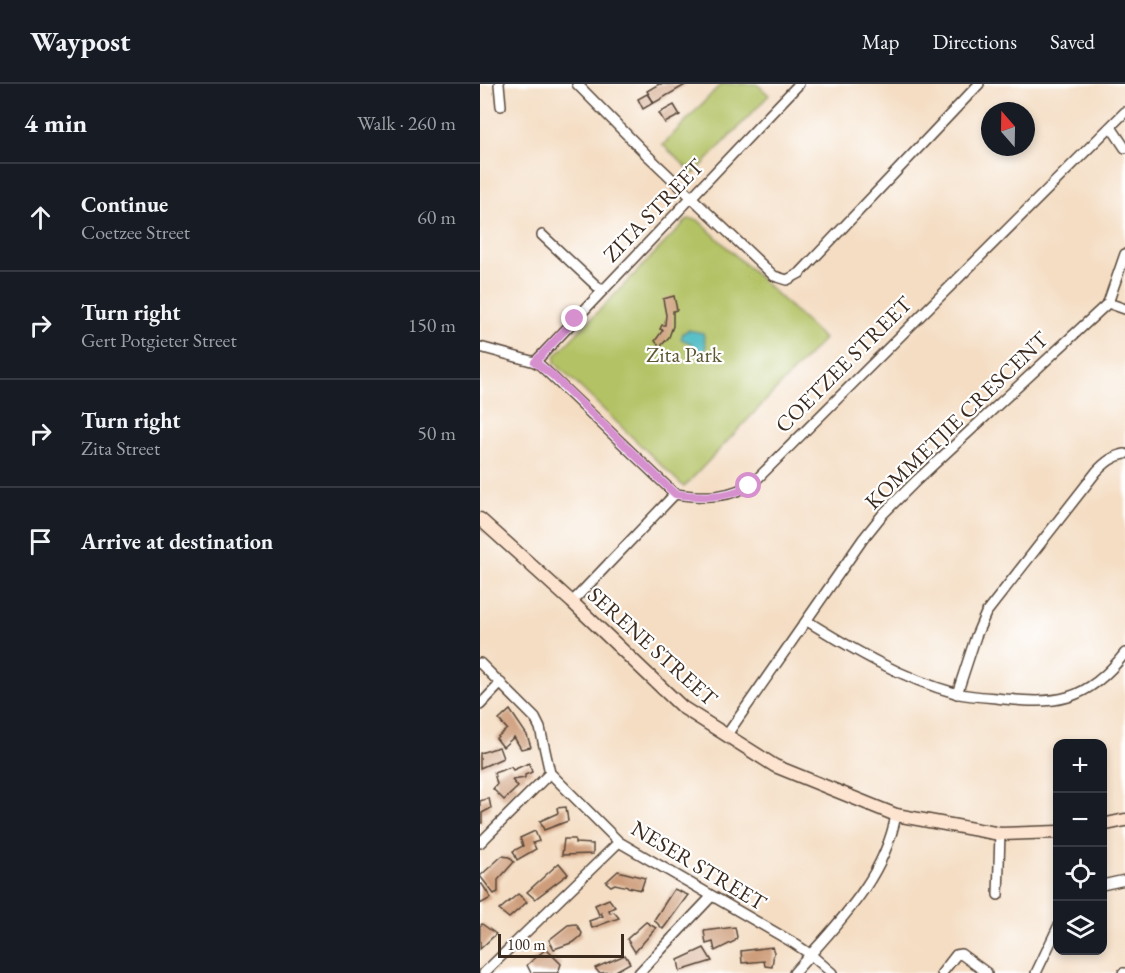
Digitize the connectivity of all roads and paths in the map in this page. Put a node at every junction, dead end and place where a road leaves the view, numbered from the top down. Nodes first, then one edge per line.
1 (499, 84) edge
2 (577, 84) edge
3 (799, 84) edge
4 (979, 84) edge
5 (501, 106) dead end
6 (1125, 112) edge
7 (1111, 127) junction
8 (1125, 148) edge
9 (692, 197) junction
10 (542, 235) dead end
11 (1125, 254) edge
12 (602, 291) junction
13 (1108, 303) junction
14 (1125, 309) edge
15 (480, 347) edge
16 (535, 362) junction
17 (1125, 454) edge
18 (675, 494) junction
19 (480, 519) edge
20 (572, 602) junction
21 (807, 621) junction
22 (1125, 653) edge
23 (480, 663) edge
24 (501, 683) junction
25 (957, 693) junction
26 (480, 705) edge
27 (726, 736) junction
28 (550, 773) junction
29 (896, 815) junction
30 (1125, 820) edge
31 (1107, 824) edge
32 (1053, 832) edge
33 (1000, 834) junction
34 (619, 842) junction
35 (480, 843) edge
36 (1125, 880) edge
37 (1107, 884) edge
38 (998, 895) dead end
39 (711, 897) junction
40 (1053, 938) edge
41 (810, 954) junction
42 (484, 973) edge
43 (639, 973) edge
44 (794, 973) edge
45 (832, 973) edge
46 (942, 973) edge
47 (987, 973) edge
48 (1037, 973) edge

1 - 5 street
2 - 9 street
3 - 9 street, ZITA STREET
4 - 9 street
6 - 7 street, COETZEE STREET
7 - 8 street
7 - 18 street, COETZEE STREET
9 - 12 street, ZITA STREET
10 - 12 street
11 - 13 street
12 - 16 street, ZITA STREET
13 - 14 street
13 - 21 street, KOMMETJIE CRESCENT
15 - 16 street
16 - 18 street
17 - 25 street
18 - 20 street
19 - 20 street, SERENE STREET
20 - 27 street, SERENE STREET
21 - 25 street
21 - 27 street, KOMMETJIE CRESCENT
22 - 25 street
23 - 24 street
24 - 26 street
24 - 28 street
27 - 29 street, SERENE STREET
28 - 34 street, NESER STREET
28 - 35 street
29 - 33 street, SERENE STREET
29 - 41 street
30 - 31 street
32 - 33 street, SERENE STREET
33 - 38 street
34 - 39 street, NESER STREET
34 - 42 street
36 - 37 street
39 - 41 street, NESER STREET
39 - 43 street
40 - 48 street
41 - 44 street
41 - 45 street, NESER STREET
46 - 47 street

